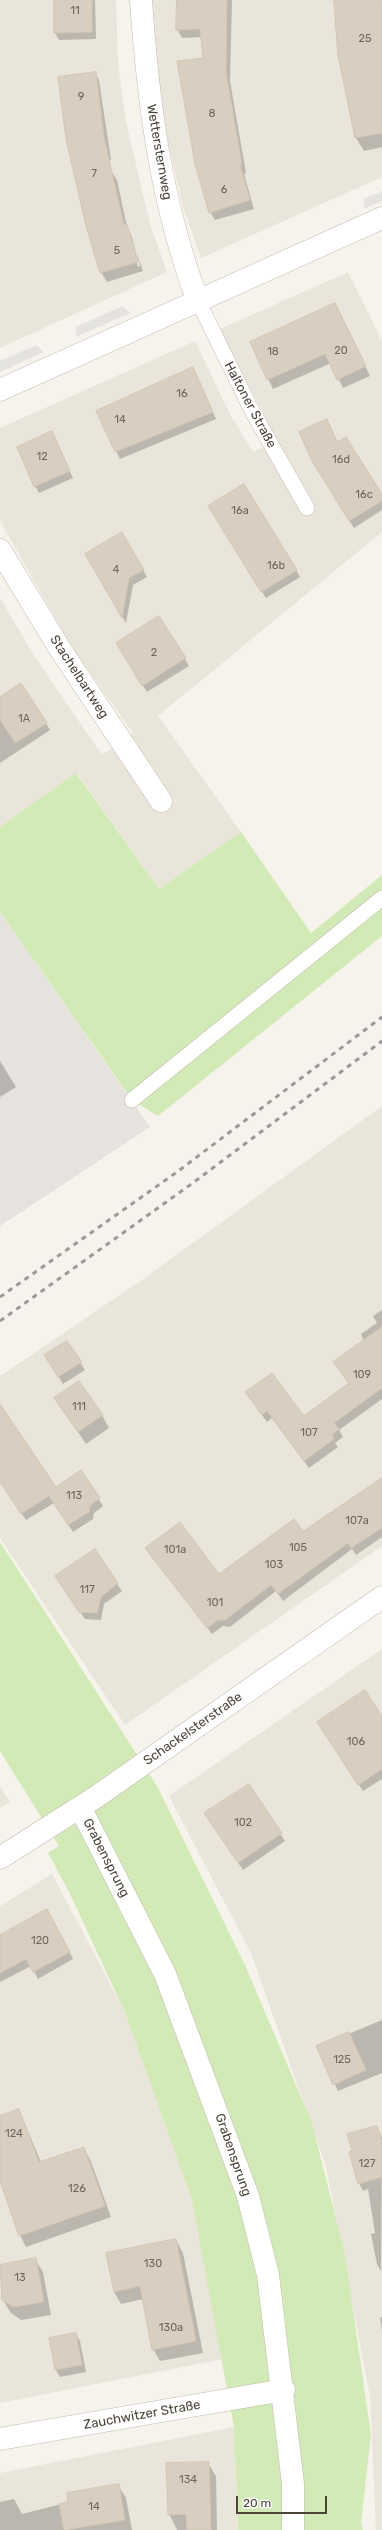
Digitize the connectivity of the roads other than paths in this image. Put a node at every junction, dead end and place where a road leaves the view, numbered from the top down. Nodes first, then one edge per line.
1 (141, 0) edge
2 (382, 218) edge
3 (198, 301) junction
4 (0, 390) edge
5 (307, 508) dead end
6 (0, 550) edge
7 (161, 801) dead end
8 (382, 898) edge
9 (132, 1100) dead end
10 (382, 1597) edge
11 (80, 1807) junction
12 (0, 1858) edge
13 (284, 2390) junction
14 (0, 2439) edge
15 (293, 2530) edge

1 - 3 street, Wettersternweg
2 - 3 street
3 - 4 street
3 - 5 lane, Haltoner Straße
6 - 7 street, Stachelbartweg
8 - 9 lane
10 - 11 street, Schackelsterstraße
11 - 12 street, Schackelsterstraße
11 - 13 street, Grabensprung
13 - 14 street, Zauchwitzer Straße
13 - 15 street, Grabensprung

